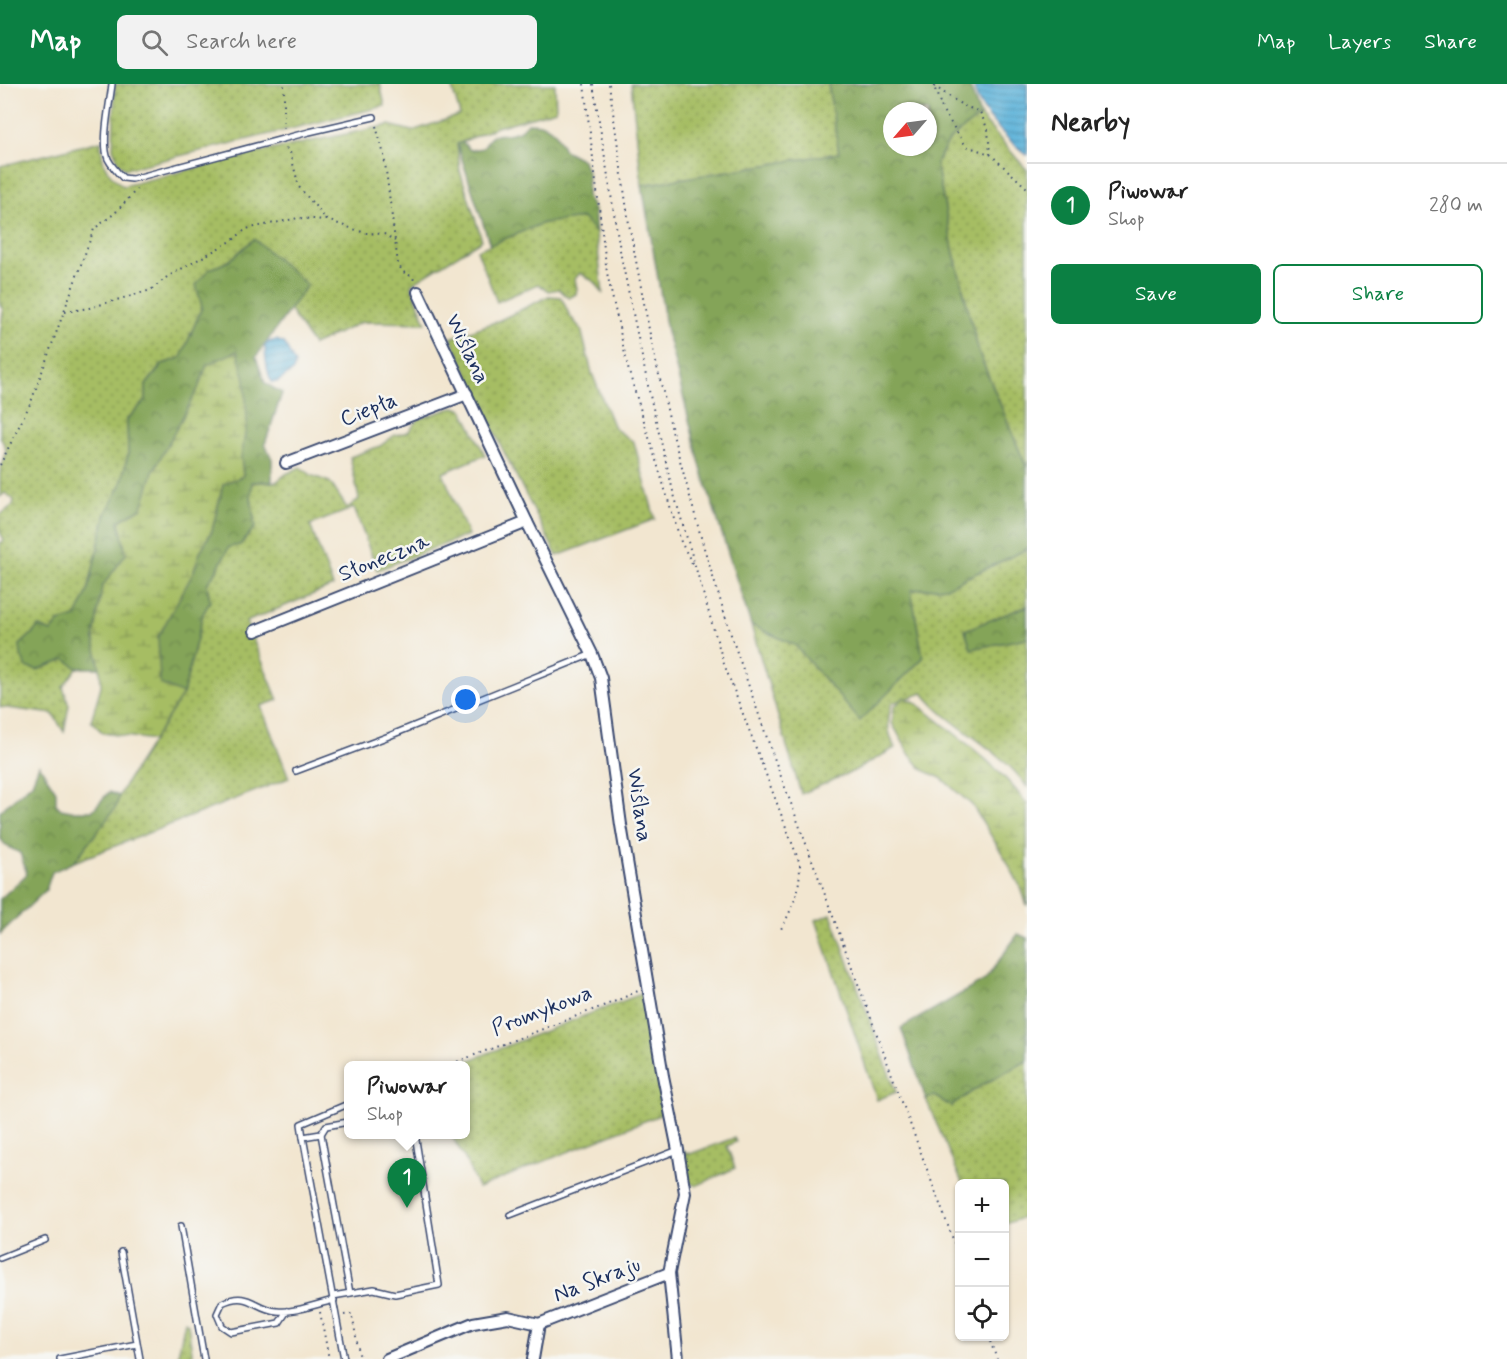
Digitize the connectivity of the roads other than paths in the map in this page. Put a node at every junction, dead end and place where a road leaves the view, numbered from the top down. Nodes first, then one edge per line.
1 (112, 84) edge
2 (374, 117) road end
3 (418, 292) road end
4 (467, 394) junction
5 (286, 463) dead end
6 (527, 522) junction
7 (255, 631) dead end
8 (592, 654) junction
9 (296, 771) dead end
10 (344, 1106) edge
11 (344, 1123) edge
12 (321, 1134) junction
13 (303, 1137) junction
14 (416, 1139) edge
15 (678, 1150) junction
16 (510, 1215) dead end
17 (181, 1226) dead end
18 (45, 1240) dead end
19 (121, 1252) dead end
20 (0, 1258) edge
21 (669, 1273) junction
22 (350, 1293) junction
23 (333, 1298) junction
24 (287, 1311) junction
25 (538, 1324) junction
26 (136, 1344) junction
27 (60, 1359) edge
28 (140, 1359) edge
29 (204, 1359) edge
30 (344, 1359) edge
31 (387, 1359) edge
32 (533, 1359) edge
33 (678, 1359) edge

1 - 2 lane
3 - 4 street, Wiślana
4 - 5 street, Ciepła
4 - 6 street, Wiślana
6 - 7 street, Słoneczna
6 - 8 street, Wiślana
8 - 9 lane
8 - 15 street, Wiślana
10 - 13 lane
11 - 12 lane
12 - 13 lane
12 - 22 lane
13 - 23 lane
14 - 22 lane
15 - 16 lane
15 - 21 street, Wiślana
17 - 29 lane
18 - 20 lane
19 - 26 lane
21 - 25 street, Na Skraju
21 - 33 street, Wiślana
22 - 23 lane
23 - 24 lane
23 - 30 lane
24 - 24 lane
25 - 31 street, Na Skraju
25 - 32 street, Na Skraju
26 - 27 lane
26 - 28 lane

